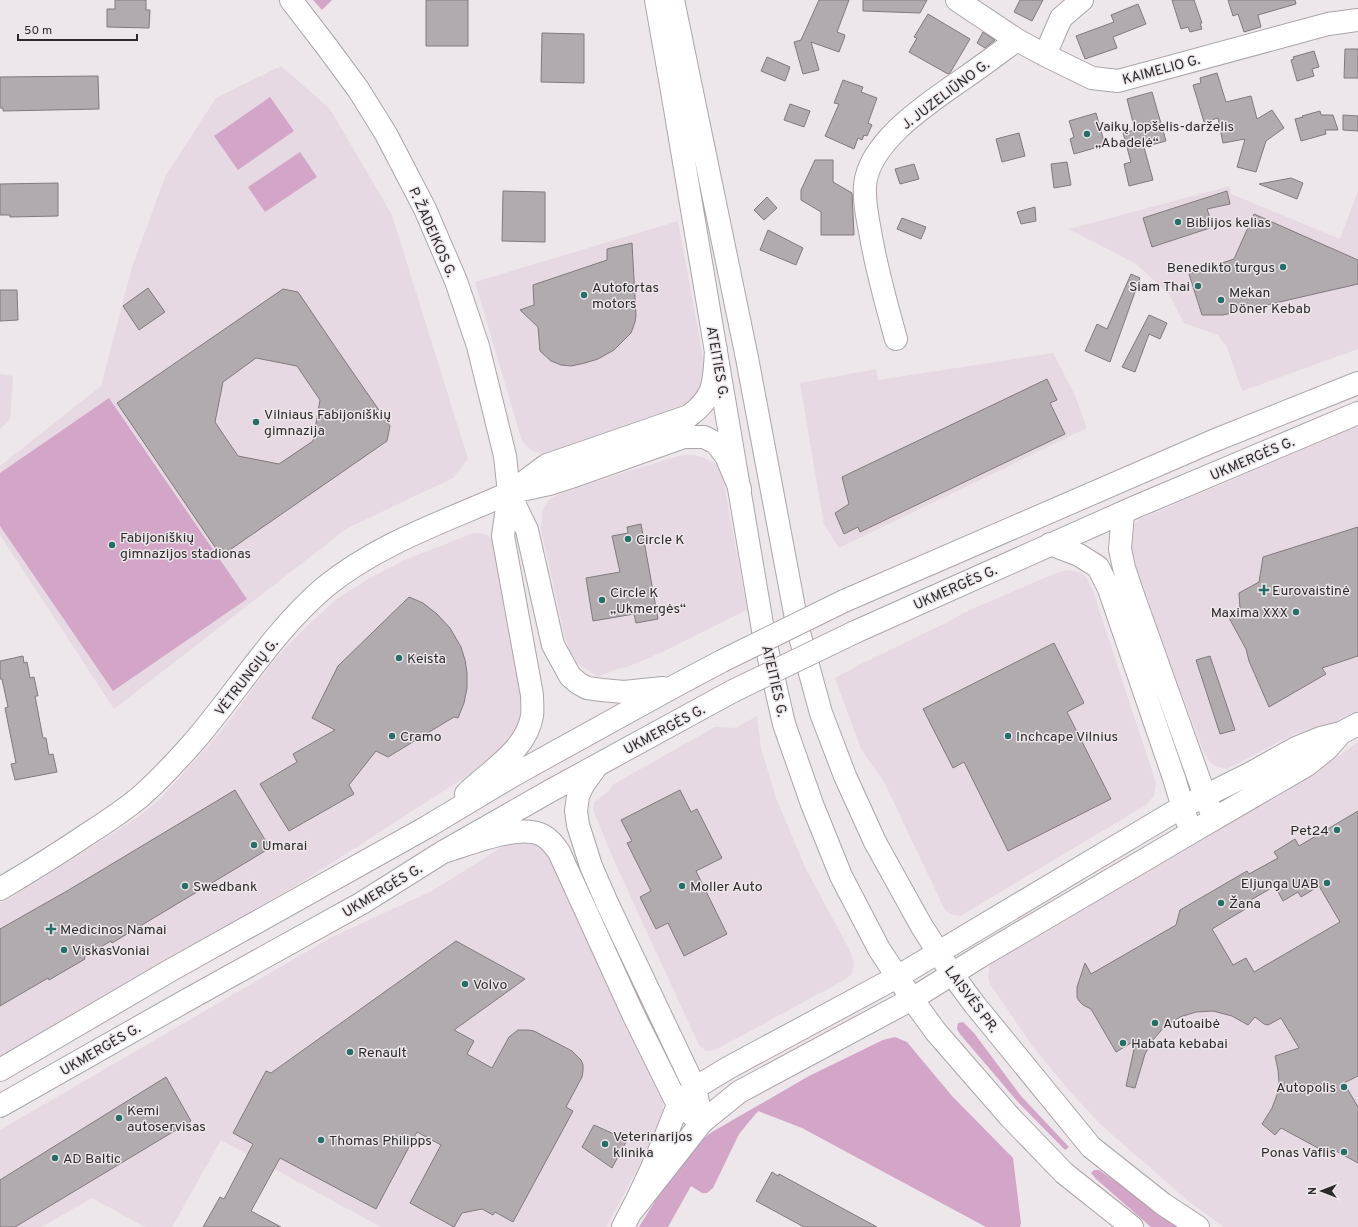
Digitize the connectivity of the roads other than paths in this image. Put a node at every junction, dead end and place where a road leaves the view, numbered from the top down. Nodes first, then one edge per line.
1 (291, 0) edge
2 (656, 0) edge
3 (673, 0) edge
4 (957, 0) edge
5 (1082, 0) edge
6 (1358, 20) edge
7 (1017, 40) junction
8 (1045, 56) junction
9 (896, 340) dead end
10 (716, 350) junction
11 (1358, 383) edge
12 (1358, 413) edge
13 (740, 489) junction
14 (509, 493) junction
15 (1123, 513) junction
16 (1050, 544) junction
17 (672, 687) junction
18 (821, 713) joint
19 (1349, 728) edge
20 (598, 764) junction
21 (1205, 796) junction
22 (1182, 807) junction
23 (1214, 819) junction
24 (437, 821) junction
25 (1192, 833) junction
26 (443, 852) junction
27 (0, 889) edge
28 (938, 952) junction
29 (952, 974) junction
30 (897, 977) junction
31 (912, 999) junction
32 (0, 1070) edge
33 (695, 1088) junction
34 (678, 1105) junction
35 (0, 1106) edge
36 (702, 1122) junction
37 (627, 1219) edge
38 (1132, 1227) edge
39 (1198, 1227) edge

1 - 14 main road, P. ŽADEIKOS G.
2 - 10 main road, ATEITIES G.
3 - 18 main road, ATEITIES G.
4 - 7 main road, KAIMELIO G.
5 - 8 main road
6 - 8 main road, KAIMELIO G.
7 - 8 main road, KAIMELIO G.
7 - 9 main road, J. JUZELIŪNO G.
10 - 13 main road, ATEITIES G.
10 - 14 main road
11 - 17 main road, bridge
12 - 15 main road, UKMERGĖS G.
13 - 14 main road
13 - 30 main road, ATEITIES G.
14 - 17 main road
14 - 24 main road
14 - 27 main road, VĖTRUNGIŲ G.
15 - 16 main road, UKMERGĖS G.
15 - 21 main road
16 - 20 main road, UKMERGĖS G., bridge
16 - 22 main road
17 - 24 main road
18 - 28 main road, LAISVĖS PR.
19 - 21 main road
19 - 23 main road
20 - 26 main road, UKMERGĖS G.
20 - 33 main road
21 - 22 main road
21 - 23 main road
22 - 25 main road
22 - 28 main road
23 - 25 main road
24 - 32 main road
25 - 29 main road
26 - 34 main road
26 - 35 main road, UKMERGĖS G.
28 - 29 main road, LAISVĖS PR.
28 - 30 main road
29 - 31 main road
29 - 39 main road, LAISVĖS PR.
30 - 31 main road
30 - 33 main road
31 - 36 main road
31 - 38 main road
33 - 34 main road
33 - 36 main road
34 - 36 main road
34 - 37 main road
36 - 37 main road

